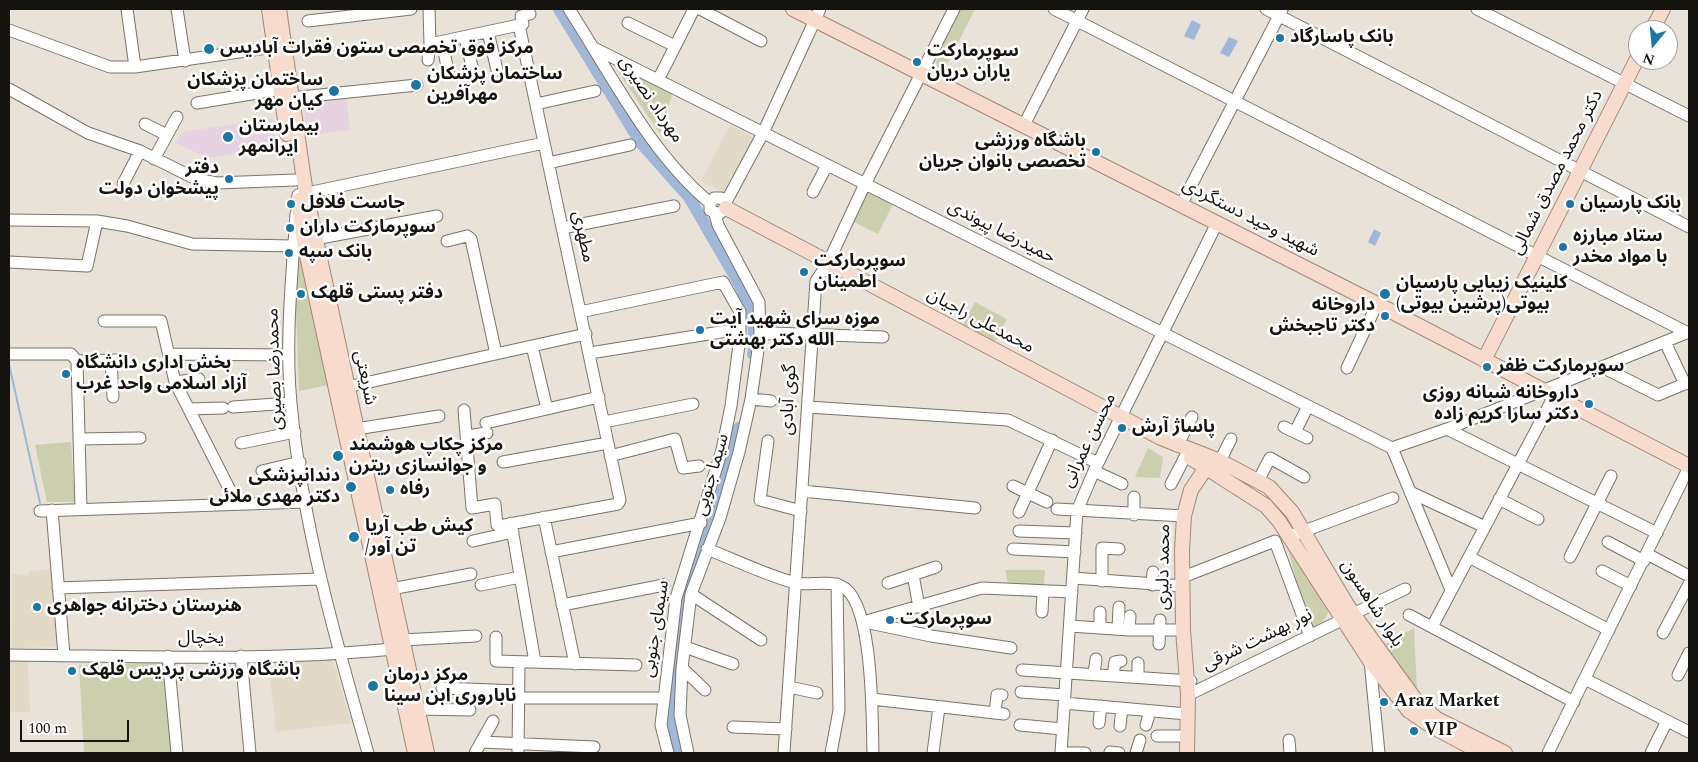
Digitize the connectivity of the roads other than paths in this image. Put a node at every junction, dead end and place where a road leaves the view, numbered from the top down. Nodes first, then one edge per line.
1 (127, 9) edge
2 (177, 9) edge
3 (269, 9) edge
4 (279, 9) edge
5 (411, 9) edge
6 (428, 9) edge
7 (569, 9) edge
8 (694, 9) edge
9 (700, 9) edge
10 (793, 9) edge
11 (954, 9) edge
12 (1054, 9) edge
13 (1083, 9) edge
14 (1266, 9) edge
15 (1477, 9) edge
16 (1281, 12) edge
17 (530, 14) dead end
18 (818, 14) edge
19 (308, 21) dead end
20 (1077, 21) junction
21 (628, 23) dead end
22 (519, 25) junction
23 (9, 30) edge
24 (488, 32) junction
25 (465, 37) junction
26 (761, 41) dead end
27 (442, 42) junction
28 (430, 44) junction
29 (675, 46) junction
30 (274, 48) junction
31 (594, 48) junction
32 (428, 60) dead end
33 (185, 61) junction
34 (135, 67) junction
35 (497, 70) dead end
36 (1631, 70) edge
37 (448, 71) dead end
38 (920, 73) junction
39 (474, 74) dead end
40 (658, 80) junction
41 (1624, 84) junction
42 (417, 85) dead end
43 (12, 91) edge
44 (595, 91) dead end
45 (286, 94) junction
46 (1236, 102) junction
47 (9, 103) edge
48 (197, 103) dead end
49 (536, 104) junction
50 (1689, 116) edge
51 (177, 117) dead end
52 (145, 124) dead end
53 (1024, 125) junction
54 (763, 133) junction
55 (167, 135) junction
56 (544, 143) junction
57 (630, 145) dead end
58 (140, 151) junction
59 (154, 158) junction
60 (548, 163) junction
61 (827, 165) junction
62 (1581, 170) junction
63 (295, 180) junction
64 (123, 184) dead end
65 (865, 184) junction
66 (813, 192) dead end
67 (300, 196) junction
68 (710, 203) junction
69 (1182, 205) junction
70 (674, 206) dead end
71 (723, 209) junction
72 (437, 216) dead end
73 (9, 220) edge
74 (96, 221) junction
75 (1216, 223) junction
76 (562, 228) junction
77 (1689, 228) edge
78 (315, 239) junction
79 (447, 241) dead end
80 (294, 246) junction
81 (1537, 256) junction
82 (9, 262) edge
83 (826, 266) junction
84 (1376, 304) junction
85 (580, 312) junction
86 (104, 321) dead end
87 (1688, 332) edge
88 (1162, 333) junction
89 (586, 334) junction
90 (811, 334) junction
91 (760, 336) junction
92 (740, 337) junction
93 (883, 337) dead end
94 (1665, 342) junction
95 (532, 346) junction
96 (9, 353) edge
97 (590, 353) junction
98 (169, 354) junction
99 (496, 354) junction
100 (289, 355) junction
101 (1484, 360) junction
102 (77, 361) junction
103 (1602, 367) junction
104 (1347, 368) dead end
105 (199, 379) dead end
106 (175, 382) junction
107 (1687, 383) edge
108 (347, 387) junction
109 (1549, 393) junction
110 (113, 397) dead end
111 (598, 397) junction
112 (751, 399) junction
113 (772, 401) dead end
114 (291, 403) junction
115 (693, 404) dead end
116 (1308, 406) junction
117 (808, 407) junction
118 (189, 409) junction
119 (547, 409) junction
120 (464, 410) dead end
121 (439, 416) dead end
122 (1192, 417) dead end
123 (1120, 419) junction
124 (604, 422) junction
125 (1284, 427) dead end
126 (356, 429) junction
127 (1447, 429) junction
128 (296, 432) junction
129 (1295, 432) junction
130 (466, 436) junction
131 (140, 438) dead end
132 (1307, 438) dead end
133 (79, 439) junction
134 (1230, 439) dead end
135 (1052, 440) junction
136 (768, 441) dead end
137 (241, 443) dead end
138 (608, 443) junction
139 (1392, 448) junction
140 (1181, 450) junction
141 (610, 456) junction
142 (300, 462) junction
143 (503, 462) dead end
144 (1212, 462) junction
145 (1518, 464) junction
146 (699, 466) dead end
147 (1689, 466) edge
148 (1096, 467) junction
149 (262, 471) dead end
150 (1611, 476) dead end
151 (1304, 477) dead end
152 (1258, 481) junction
153 (1122, 484) dead end
154 (1171, 484) dead end
155 (1013, 486) dead end
156 (802, 491) junction
157 (1410, 492) junction
158 (1027, 493) junction
159 (1134, 497) dead end
160 (1393, 498) dead end
161 (1499, 500) junction
162 (306, 502) junction
163 (1047, 502) dead end
164 (1597, 503) junction
165 (237, 504) junction
166 (975, 508) dead end
167 (80, 509) junction
168 (1057, 509) dead end
169 (52, 510) junction
170 (801, 510) junction
171 (40, 511) dead end
172 (1077, 511) junction
173 (1018, 512) dead end
174 (1134, 514) junction
175 (1184, 516) junction
176 (544, 517) junction
177 (1538, 519) dead end
178 (701, 523) junction
179 (1485, 527) junction
180 (512, 528) junction
181 (1019, 530) dead end
182 (1303, 531) junction
183 (1076, 533) junction
184 (1657, 533) junction
185 (1282, 539) junction
186 (473, 541) dead end
187 (1608, 542) dead end
188 (707, 549) junction
189 (1013, 549) dead end
190 (1119, 549) dead end
191 (551, 552) junction
192 (1075, 552) junction
193 (1469, 557) junction
194 (1570, 557) dead end
195 (1645, 557) junction
196 (936, 567) dead end
197 (1602, 571) dead end
198 (1153, 572) dead end
199 (471, 574) dead end
200 (913, 575) junction
201 (1689, 576) edge
202 (520, 577) junction
203 (1073, 578) junction
204 (320, 579) junction
205 (1185, 580) junction
206 (1102, 581) junction
207 (888, 582) dead end
208 (796, 583) junction
209 (837, 584) junction
210 (1689, 584) edge
211 (481, 585) dead end
212 (664, 585) dead end
213 (1152, 585) junction
214 (1631, 586) junction
215 (58, 588) junction
216 (391, 588) junction
217 (1405, 589) dead end
218 (1043, 590) junction
219 (1451, 590) junction
220 (1072, 592) junction
221 (691, 594) junction
222 (562, 605) junction
223 (919, 607) junction
224 (1119, 607) dead end
225 (1042, 612) dead end
226 (1100, 612) dead end
227 (1130, 616) dead end
228 (1409, 616) dead end
229 (1349, 617) junction
230 (863, 622) junction
231 (1160, 625) junction
232 (1070, 626) junction
233 (1432, 627) junction
234 (1100, 628) junction
235 (1124, 630) junction
236 (1183, 630) junction
237 (1610, 630) junction
238 (1663, 633) dead end
239 (476, 636) dead end
240 (1310, 636) junction
241 (496, 637) dead end
242 (761, 640) dead end
243 (1159, 644) dead end
244 (399, 645) junction
245 (685, 647) junction
246 (1012, 648) dead end
247 (1689, 653) edge
248 (339, 654) junction
249 (9, 655) edge
250 (64, 656) junction
251 (168, 656) junction
252 (241, 656) junction
253 (1096, 659) dead end
254 (1370, 661) junction
255 (519, 662) junction
256 (535, 662) junction
257 (575, 664) junction
258 (734, 664) dead end
259 (636, 665) dead end
260 (682, 668) junction
261 (1022, 670) dead end
262 (1066, 673) junction
263 (1094, 674) junction
264 (1678, 675) dead end
265 (1113, 676) junction
266 (1138, 677) junction
267 (1390, 678) junction
268 (1585, 679) junction
269 (1190, 687) junction
270 (442, 688) dead end
271 (789, 688) junction
272 (705, 690) dead end
273 (1021, 692) dead end
274 (817, 693) dead end
275 (518, 695) junction
276 (1002, 695) dead end
277 (664, 698) junction
278 (872, 699) junction
279 (1064, 699) junction
280 (1574, 702) junction
281 (1101, 706) junction
282 (939, 707) junction
283 (1122, 708) junction
284 (417, 709) junction
285 (470, 710) dead end
286 (1150, 711) junction
287 (1187, 714) junction
288 (493, 721) dead end
289 (1668, 721) junction
290 (1098, 723) dead end
291 (1020, 725) dead end
292 (1146, 725) dead end
293 (733, 726) dead end
294 (1120, 726) dead end
295 (786, 728) junction
296 (1062, 730) junction
297 (1689, 732) edge
298 (1157, 736) dead end
299 (1187, 736) junction
300 (1140, 740) dead end
301 (1289, 740) dead end
302 (481, 742) junction
303 (594, 747) dead end
304 (518, 748) edge
305 (1477, 752) edge
306 (177, 753) edge
307 (250, 753) edge
308 (368, 753) edge
309 (415, 753) edge
310 (427, 753) edge
311 (475, 753) edge
312 (668, 753) edge
313 (688, 753) edge
314 (784, 753) edge
315 (831, 753) edge
316 (872, 753) edge
317 (933, 753) edge
318 (1061, 753) edge
319 (1086, 753) edge
320 (1136, 753) edge
321 (1187, 753) edge
322 (1192, 753) edge
323 (1290, 753) edge
324 (1379, 753) edge
325 (1505, 753) edge
326 (1548, 753) edge
327 (1650, 753) edge

1 - 34 street
2 - 33 street
3 - 30 main road, شریعتی
4 - 45 main road, شریعتی
5 - 19 street
6 - 28 street
7 - 31 street, مهرداد نصیری
8 - 29 street
9 - 26 street
10 - 18 main road, شهید وحید دستگردی
11 - 38 street, گوی آبادی
12 - 20 street
13 - 20 street
14 - 16 street
15 - 41 street
16 - 46 street
16 - 62 street
17 - 22 street
18 - 38 main road, شهید وحید دستگردی
18 - 54 street
20 - 46 street
20 - 53 street
21 - 29 street
22 - 24 street
22 - 49 street, مطهری
23 - 34 street
24 - 25 street
24 - 35 street
25 - 27 street
25 - 39 street
27 - 28 street
27 - 37 street
28 - 32 street
29 - 40 street
30 - 33 street
30 - 45 main road, شریعتی
31 - 40 street, حمیدرضا پیوندی
31 - 68 street, مهرداد نصیری
33 - 34 street
36 - 41 main road, دکتر محمد مصدق شمالی
38 - 53 main road, شهید وحید دستگردی
38 - 65 street, گوی آبادی
40 - 54 street, حمیدرضا پیوندی
41 - 50 street
41 - 62 main road, دکتر محمد مصدق شمالی
42 - 45 street
43 - 47 street
43 - 58 street
44 - 49 street
45 - 48 street
45 - 63 main road, شریعتی
45 - 67 main road, شریعتی
46 - 69 street
46 - 81 street
49 - 56 street, مطهری
51 - 55 street
52 - 55 street
53 - 69 main road, شهید وحید دستگردی
54 - 61 street, حمیدرضا پیوندی
54 - 71 street
55 - 59 street
56 - 60 street, مطهری
56 - 67 street
57 - 60 street
58 - 59 street
58 - 64 street
59 - 63 street
60 - 76 street, مطهری
61 - 65 street, حمیدرضا پیوندی
61 - 66 street
62 - 77 street
62 - 81 main road, دکتر محمد مصدق شمالی
63 - 67 main road, شریعتی
65 - 83 street, گوی آبادی
65 - 88 street, حمیدرضا پیوندی
67 - 78 main road, شریعتی
67 - 80 street, محمدرضا بصیری
67 - 244 main road, شریعتی
68 - 71 street, سیما جنوبی
68 - 71 street
69 - 75 main road, شهید وحید دستگردی
70 - 76 street
71 - 83 main road, محمدعلی راجیان
71 - 91 street, سیما جنوبی
72 - 78 street
73 - 74 street
74 - 80 street
74 - 82 street
75 - 84 main road, شهید وحید دستگردی
75 - 88 street, محسن عمرانی
76 - 85 street, مطهری
78 - 108 main road, شریعتی
79 - 99 street
80 - 100 street, محمدرضا بصیری
81 - 87 street
81 - 101 main road, دکتر محمد مصدق شمالی
83 - 90 street, گوی آبادی
83 - 123 main road, محمدعلی راجیان
84 - 101 main road, شهید وحید دستگردی
84 - 104 street
85 - 89 street, مطهری
85 - 92 street
86 - 98 street
87 - 94 street
88 - 116 street, حمیدرضا پیوندی
88 - 123 street, محسن عمرانی
89 - 95 street
89 - 97 street, مطهری
90 - 91 street
90 - 93 street
90 - 117 street, گوی آبادی
91 - 112 street, سیما جنوبی
92 - 97 street
92 - 178 street, سیمای جنوبی
94 - 103 street
94 - 107 street
95 - 99 street
95 - 119 street
96 - 102 street
97 - 111 street, مطهری
98 - 100 street
98 - 106 street
99 - 108 street
100 - 114 street, محمدرضا بصیری
101 - 109 main road, شهید وحید دستگردی
102 - 110 street
102 - 133 street
103 - 107 street
103 - 109 street
105 - 106 street
106 - 118 street
108 - 126 main road, شریعتی
109 - 127 street
109 - 145 street
109 - 147 main road, شهید وحید دستگردی
111 - 119 street
111 - 124 street, مطهری
112 - 113 street
112 - 188 street, سیما جنوبی
114 - 118 street
114 - 128 street, محمدرضا بصیری
115 - 124 street
116 - 129 street
116 - 139 street, حمیدرضا پیوندی
117 - 135 street
117 - 156 street, گوی آبادی
118 - 165 street
119 - 130 street
120 - 130 street
121 - 126 street
122 - 140 street
123 - 140 main road, محمدعلی راجیان
123 - 148 street, محسن عمرانی
124 - 138 street, مطهری
125 - 129 street
126 - 216 main road, شریعتی
127 - 139 street
127 - 145 street
128 - 137 street
128 - 142 street, محمدرضا بصیری
129 - 132 street
130 - 180 street, مطهری
131 - 133 street
133 - 167 street
134 - 144 street
135 - 148 street
135 - 158 street
136 - 170 street
138 - 141 street, مطهری
138 - 143 street
139 - 157 street
140 - 144 main road, محمدعلی راجیان
140 - 154 street
141 - 146 street
141 - 176 street, مطهری
142 - 149 street
142 - 162 street, محمدرضا بصیری
144 - 152 main road, بلوار شاهسون
144 - 175 main road, محمد دلیری
144 - 185 main road, بلوار شاهسون
144 - 205 main road, محمد دلیری
145 - 161 street
145 - 164 street
147 - 184 street
148 - 153 street
148 - 172 street, محسن عمرانی
150 - 164 street
151 - 152 street
152 - 182 main road, بلوار شاهسون
155 - 158 street
156 - 166 street
156 - 170 street, گوی آبادی
157 - 179 street
157 - 219 street
158 - 163 street
158 - 173 street
159 - 174 street
160 - 182 street
161 - 177 street
161 - 179 street
162 - 165 street
162 - 204 street, محمدرضا بصیری
164 - 184 street
164 - 194 street
165 - 167 street
167 - 169 street
168 - 172 street
169 - 171 street
169 - 215 street
170 - 208 street, گوی آبادی
172 - 174 street
172 - 183 street, محسن عمرانی
174 - 175 street
175 - 205 main road, محمد دلیری
176 - 180 street, مطهری
176 - 191 street
178 - 191 street
178 - 277 street, سیمای جنوبی
179 - 193 street
180 - 186 street
180 - 202 street
181 - 183 street
182 - 185 street
182 - 229 main road, بلوار شاهسون
183 - 192 street, محسن عمرانی
184 - 195 street
185 - 205 street
185 - 229 main road, بلوار شاهسون
185 - 240 street
187 - 195 street
188 - 208 street
188 - 221 street, سیما جنوبی
189 - 192 street
190 - 206 street
191 - 222 street
192 - 203 street, محسن عمرانی
193 - 219 street
193 - 237 street
195 - 201 street
195 - 214 street
196 - 200 street
197 - 214 street
198 - 213 street
199 - 216 street
200 - 207 street
200 - 223 street
202 - 211 street
202 - 256 street
203 - 206 street
203 - 220 street, محسن عمرانی
204 - 215 street
204 - 248 street, محمدرضا بصیری
205 - 213 street
205 - 236 main road, محمد دلیری
205 - 269 main road, محمد دلیری
206 - 213 street
208 - 209 street
208 - 271 street, گوی آبادی
209 - 230 street
209 - 315 street
210 - 238 street
212 - 222 street
214 - 237 street
215 - 250 street
216 - 244 main road, شریعتی
217 - 229 street, نور بهشت شرقی
218 - 220 street
218 - 223 street
218 - 225 street
219 - 233 street
220 - 232 street, محسن عمرانی
221 - 242 street
221 - 245 street, سیما جنوبی
222 - 257 street
223 - 230 street
224 - 235 street
226 - 234 street
227 - 235 street
228 - 233 street
229 - 240 street, نور بهشت شرقی
229 - 254 main road, بلوار شاهسون
229 - 267 main road, بلوار شاهسون
230 - 246 street
230 - 278 street
231 - 235 street
231 - 236 street
231 - 243 street
232 - 234 street
232 - 262 street, محسن عمرانی
233 - 280 street
234 - 235 street
236 - 269 main road, محمد دلیری
237 - 268 street
239 - 244 street, یخچال
240 - 269 street, نور بهشت شرقی
241 - 255 street
244 - 248 street, یخچال
244 - 284 main road, شریعتی
244 - 309 main road, شریعتی
245 - 258 street
245 - 260 street, سیما جنوبی
247 - 264 street
248 - 252 street, یخچال
248 - 308 street, محمدرضا بصیری
249 - 250 street, یخچال
250 - 251 street, یخچال
251 - 252 street, یخچال
251 - 306 street
252 - 307 street
253 - 263 street
254 - 267 main road, بلوار شاهسون
254 - 324 street
255 - 256 street
255 - 275 street
256 - 257 street
257 - 259 street
260 - 272 street
260 - 313 street, سیما جنوبی
261 - 262 street
262 - 263 street
262 - 279 street, محسن عمرانی
263 - 265 street
265 - 266 street
265 - 266 street
266 - 269 street
267 - 305 main road, بلوار شاهسون
267 - 325 main road, بلوار شاهسون
268 - 280 street
268 - 289 street
269 - 287 main road, محمد دلیری
269 - 322 main road, محمد دلیری
270 - 275 street
271 - 274 street
271 - 295 street, گوی آبادی
273 - 279 street
275 - 277 street
275 - 304 street
276 - 282 street
277 - 312 street, سیمای جنوبی
278 - 282 street
278 - 316 street
279 - 281 street
279 - 296 street, محسن عمرانی
280 - 326 street
281 - 283 street
281 - 290 street
282 - 317 street
283 - 286 street
283 - 294 street
284 - 285 street
284 - 310 main road, شریعتی
286 - 287 street
286 - 292 street
287 - 299 main road, محمد دلیری
288 - 302 street
289 - 297 street
289 - 327 street
291 - 296 street
293 - 295 street
295 - 314 street, گوی آبادی
296 - 318 street, محسن عمرانی
298 - 299 street
299 - 321 main road, محمد دلیری
300 - 320 street
301 - 323 street
302 - 304 street
302 - 311 street
303 - 304 street
318 - 319 street

